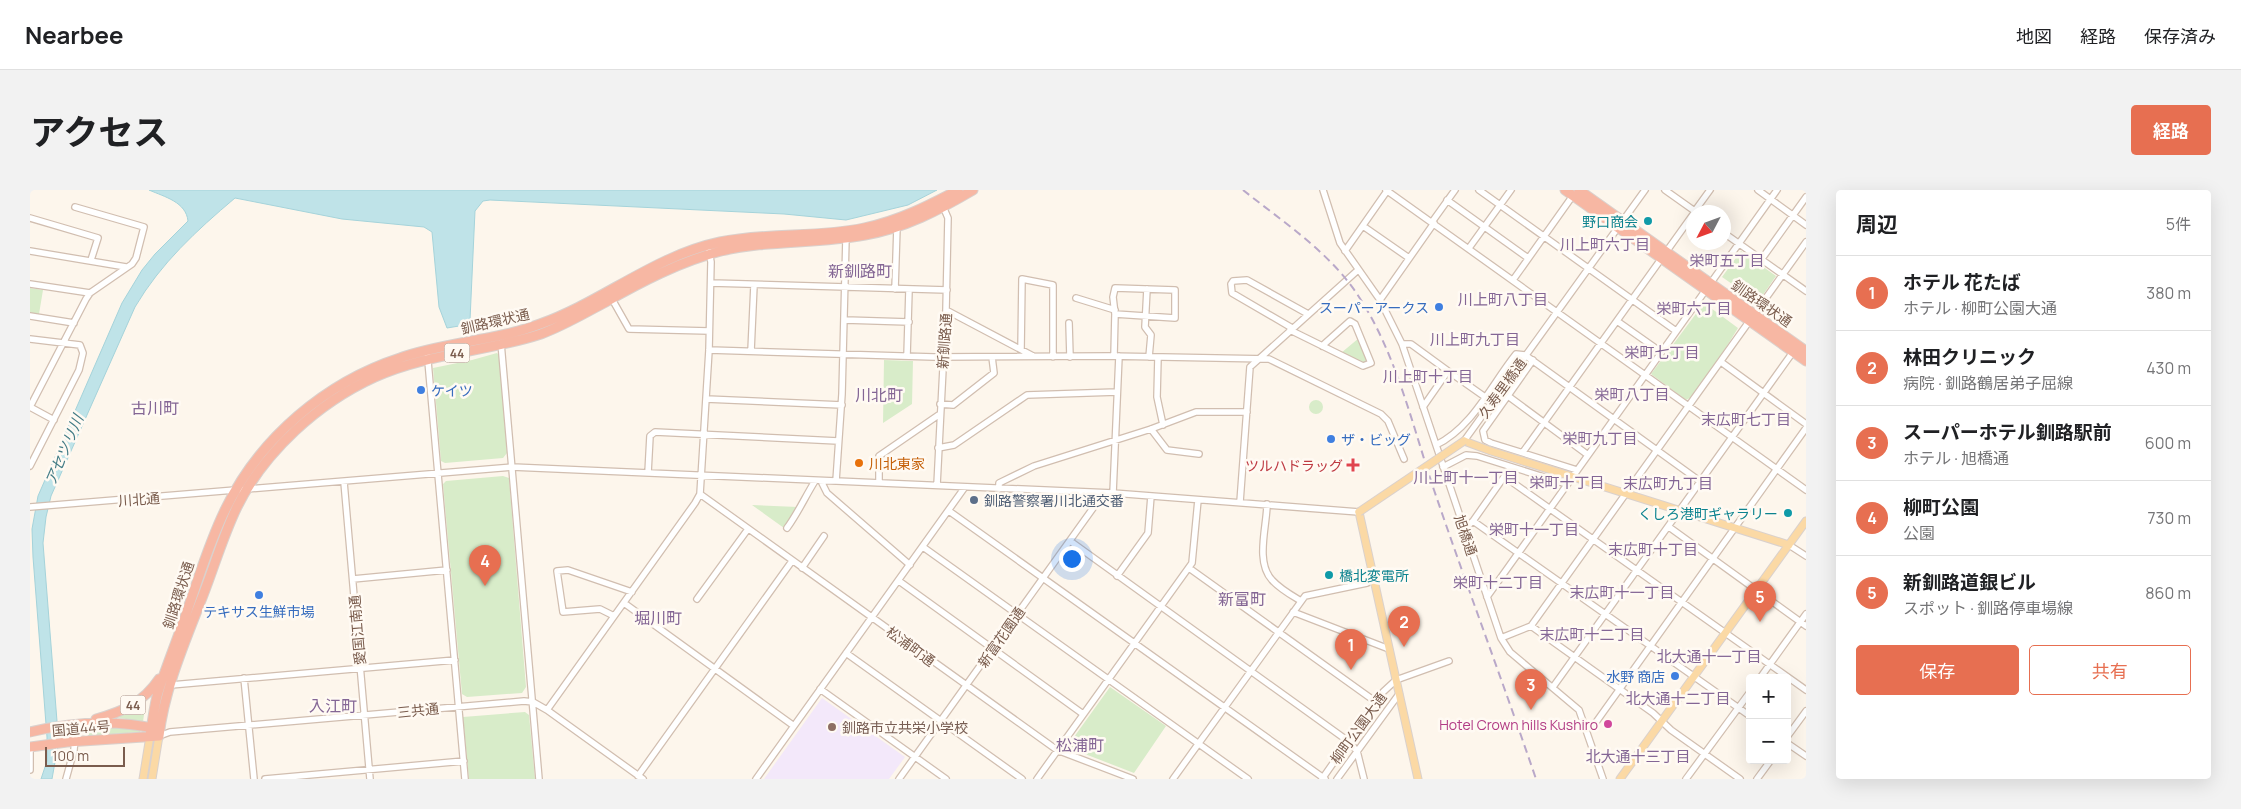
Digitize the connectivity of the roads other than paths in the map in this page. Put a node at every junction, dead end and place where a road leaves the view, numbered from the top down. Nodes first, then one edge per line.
1 (958, 190) edge
2 (973, 190) edge
3 (1324, 190) edge
4 (1387, 190) edge
5 (1455, 190) edge
6 (1479, 190) edge
7 (1511, 190) edge
8 (1565, 190) edge
9 (1645, 190) edge
10 (1665, 190) edge
11 (1710, 190) edge
12 (1758, 190) edge
13 (1777, 190) edge
14 (1576, 192) edge
15 (1396, 193) edge
16 (1806, 198) edge
17 (1770, 199) junction
18 (1448, 200) junction
19 (942, 203) junction
20 (1500, 205) junction
21 (1700, 205) edge
22 (75, 207) dead end
23 (1686, 207) edge
24 (1793, 216) junction
25 (30, 218) edge
26 (1433, 222) junction
27 (1621, 224) junction
28 (1686, 224) edge
29 (1806, 225) edge
30 (1363, 226) junction
31 (1485, 226) junction
32 (897, 227) junction
33 (1544, 236) junction
34 (846, 238) junction
35 (1731, 238) edge
36 (1806, 242) edge
37 (1738, 243) junction
38 (1469, 248) junction
39 (708, 250) junction
40 (30, 251) edge
41 (1345, 251) junction
42 (1664, 255) junction
43 (1409, 258) junction
44 (1528, 258) junction
45 (91, 260) junction
46 (1761, 260) junction
47 (126, 267) junction
48 (1588, 269) junction
49 (1358, 270) junction
50 (1782, 275) junction
51 (1513, 280) junction
52 (711, 283) junction
53 (30, 284) edge
54 (754, 285) junction
55 (1708, 286) junction
56 (846, 288) junction
57 (895, 289) junction
58 (1147, 289) junction
59 (909, 290) junction
60 (946, 290) junction
61 (1806, 291) edge
62 (90, 293) junction
63 (612, 298) junction
64 (1076, 298) dead end
65 (1380, 300) junction
66 (1632, 300) junction
67 (946, 310) junction
68 (1115, 312) junction
69 (1556, 312) junction
70 (1308, 314) junction
71 (30, 316) edge
72 (1146, 316) junction
73 (1752, 317) junction
74 (845, 320) junction
75 (1617, 321) junction
76 (909, 322) junction
77 (74, 323) junction
78 (1069, 323) dead end
79 (1291, 329) junction
80 (1676, 330) junction
81 (709, 331) junction
82 (30, 339) edge
83 (500, 339) junction
84 (63, 342) junction
85 (1402, 344) junction
86 (1601, 344) junction
87 (1322, 346) junction
88 (1020, 349) junction
89 (708, 350) junction
90 (752, 350) junction
91 (1806, 351) edge
92 (1661, 352) junction
93 (1793, 352) junction
94 (428, 355) junction
95 (844, 355) junction
96 (1525, 355) junction
97 (907, 356) junction
98 (1034, 356) junction
99 (1116, 356) junction
100 (943, 357) junction
101 (992, 357) junction
102 (1053, 357) junction
103 (1070, 357) junction
104 (1149, 357) junction
105 (1158, 357) junction
106 (1257, 358) junction
107 (1533, 360) junction
108 (1721, 362) junction
109 (1806, 362) edge
110 (1448, 372) junction
111 (1644, 376) junction
112 (1569, 388) junction
113 (1117, 392) junction
114 (1763, 393) junction
115 (1508, 396) junction
116 (1484, 397) junction
117 (706, 399) junction
118 (940, 404) junction
119 (842, 405) junction
120 (1688, 406) junction
121 (30, 407) edge
122 (1423, 407) junction
123 (1247, 412) junction
124 (940, 414) junction
125 (1614, 419) junction
126 (54, 420) junction
127 (1545, 423) junction
128 (1806, 424) edge
129 (1163, 425) junction
130 (1806, 428) edge
131 (1152, 429) junction
132 (704, 434) junction
133 (1732, 438) junction
134 (838, 441) junction
135 (1116, 441) junction
136 (1464, 441) junction
137 (1436, 445) junction
138 (938, 448) junction
139 (1657, 450) junction
140 (1523, 452) junction
141 (1199, 454) dead end
142 (1588, 454) junction
143 (1404, 459) dead end
144 (30, 466) edge
145 (512, 467) junction
146 (1511, 467) junction
147 (1443, 468) junction
148 (1578, 470) junction
149 (1776, 470) junction
150 (439, 473) junction
151 (648, 473) junction
152 (701, 475) junction
153 (1505, 477) junction
154 (1572, 477) junction
155 (818, 481) junction
156 (836, 481) junction
157 (344, 482) junction
158 (879, 482) junction
159 (1701, 482) junction
160 (1566, 484) junction
161 (937, 485) junction
162 (966, 487) junction
163 (247, 489) junction
164 (999, 489) junction
165 (1806, 490) edge
166 (235, 491) junction
167 (1098, 493) junction
168 (1113, 493) junction
169 (1626, 493) junction
170 (700, 494) junction
171 (1150, 496) junction
172 (1198, 500) junction
173 (1240, 502) junction
174 (1267, 504) junction
175 (30, 507) edge
176 (1550, 509) junction
177 (949, 510) junction
178 (1680, 511) junction
179 (1358, 512) junction
180 (1473, 521) junction
181 (1806, 521) edge
182 (1669, 527) junction
183 (787, 528) dead end
184 (1464, 528) junction
185 (1734, 528) junction
186 (748, 529) junction
187 (824, 536) dead end
188 (1593, 539) junction
189 (1070, 541) junction
190 (1789, 545) junction
191 (923, 546) junction
192 (1518, 552) junction
193 (1806, 556) edge
194 (1712, 558) junction
195 (792, 561) junction
196 (910, 564) junction
197 (802, 568) junction
198 (1189, 568) junction
199 (447, 570) junction
200 (1637, 571) junction
201 (1117, 576) junction
202 (1044, 577) junction
203 (353, 579) junction
204 (899, 581) junction
205 (1367, 583) dead end
206 (1561, 583) junction
207 (1757, 590) junction
208 (632, 592) junction
209 (1487, 597) junction
210 (697, 599) dead end
211 (1301, 601) junction
212 (1681, 602) junction
213 (624, 603) junction
214 (1161, 606) junction
215 (1293, 612) junction
216 (1017, 614) junction
217 (1806, 614) edge
218 (1606, 615) junction
219 (614, 616) junction
220 (872, 618) junction
221 (1803, 624) edge
222 (1531, 626) junction
223 (1279, 632) junction
224 (1726, 633) junction
225 (1501, 638) junction
226 (1135, 643) junction
227 (1649, 646) junction
228 (992, 649) junction
229 (1389, 649) junction
230 (846, 653) junction
231 (1575, 657) junction
232 (455, 660) junction
233 (1449, 661) dead end
234 (1770, 664) junction
235 (168, 666) junction
236 (361, 669) junction
237 (715, 669) junction
238 (1250, 671) junction
239 (1763, 674) edge
240 (244, 678) junction
241 (1693, 678) junction
242 (1108, 680) junction
243 (1396, 680) junction
244 (171, 685) junction
245 (966, 686) junction
246 (1553, 687) junction
247 (820, 690) junction
248 (1619, 690) junction
249 (1806, 690) edge
250 (1399, 694) junction
251 (1746, 697) edge
252 (533, 702) junction
253 (1376, 702) junction
254 (459, 707) junction
255 (1224, 707) junction
256 (1738, 708) junction
257 (547, 710) junction
258 (1806, 711) edge
259 (1746, 713) edge
260 (1083, 714) junction
261 (364, 716) junction
262 (941, 721) junction
263 (1662, 722) junction
264 (80, 723) junction
265 (249, 726) junction
266 (794, 726) junction
267 (1586, 728) junction
268 (34, 731) edge
269 (155, 732) junction
270 (1791, 732) edge
271 (1348, 741) junction
272 (71, 742) junction
273 (1199, 744) junction
274 (1791, 746) edge
275 (30, 748) edge
276 (1057, 750) junction
277 (1358, 751) junction
278 (1704, 754) junction
279 (1806, 756) edge
280 (915, 757) junction
281 (464, 761) junction
282 (1768, 764) edge
283 (30, 770) edge
284 (370, 770) junction
285 (641, 778) edge
286 (1323, 778) edge
287 (66, 779) edge
288 (143, 779) edge
289 (152, 779) edge
290 (254, 779) edge
291 (265, 779) edge
292 (370, 779) edge
293 (465, 779) edge
294 (539, 779) edge
295 (756, 779) edge
296 (899, 779) edge
297 (946, 779) edge
298 (1022, 779) edge
299 (1037, 779) edge
300 (1133, 779) edge
301 (1173, 779) edge
302 (1248, 779) edge
303 (1337, 779) edge
304 (1364, 779) edge
305 (1418, 779) edge
306 (1603, 779) edge
307 (1620, 779) edge
308 (1686, 779) edge
309 (1740, 779) edge
310 (1757, 779) edge

1 - 19 highway, 釧路環状通 / 44
2 - 19 highway, 釧路環状通 / 44
3 - 41 street, 旭橋通
4 - 15 street
4 - 30 street
5 - 18 street
6 - 20 street
7 - 20 street
8 - 14 highway, 釧路環状通
9 - 27 street, 久寿里橋通
10 - 23 street
11 - 21 street
12 - 17 street
13 - 17 street
14 - 27 highway, 釧路環状通
14 - 33 street
15 - 26 street
16 - 24 street
17 - 24 street
17 - 37 street
18 - 26 street
18 - 31 street
19 - 32 highway, 釧路環状通 / 44
19 - 39 highway, 釧路環状通 / 44
19 - 60 street, 新釧路通
20 - 31 street
20 - 33 street
22 - 47 street
24 - 29 street
24 - 46 street
25 - 45 street
26 - 38 street
26 - 43 street
27 - 42 highway, 釧路環状通
27 - 48 street, 久寿里橋通
28 - 42 street
30 - 41 street
30 - 43 street
31 - 38 street
31 - 44 street
32 - 34 highway, 釧路環状通 / 44
32 - 57 street
33 - 44 street
33 - 48 street
34 - 39 highway, 釧路環状通 / 44
34 - 56 street
35 - 37 street
36 - 50 street
37 - 46 street
37 - 55 street
38 - 51 street
39 - 52 street
39 - 63 highway, 釧路環状通 / 44
39 - 83 highway, 釧路環状通 / 44
40 - 45 street
41 - 49 street, 旭橋通
42 - 55 highway, 釧路環状通
42 - 66 street
43 - 65 street
44 - 51 street
45 - 47 street
46 - 50 street
47 - 62 street
48 - 66 street
48 - 69 street, 久寿里橋通
49 - 65 street, 旭橋通
49 - 70 street
50 - 61 street
50 - 73 street
51 - 69 street
52 - 54 street
52 - 81 street
53 - 62 street
54 - 56 street
54 - 90 street
55 - 73 highway, 釧路環状通
55 - 80 street
56 - 57 street
56 - 74 street
57 - 59 street
58 - 68 street
58 - 72 street
58 - 72 street
59 - 60 street
59 - 76 street
60 - 67 street, 新釧路通
62 - 77 street
63 - 81 street
63 - 83 highway, 釧路環状通 / 44
64 - 68 street
65 - 85 street, 旭橋通
66 - 75 street
66 - 80 street
67 - 88 street
67 - 100 street, 新釧路通
68 - 72 street
68 - 99 street
69 - 86 street
69 - 96 street, 久寿里橋通
70 - 79 street
70 - 79 street
71 - 77 street
72 - 104 street
73 - 91 highway, 釧路環状通
73 - 93 highway, 釧路環状通
73 - 108 street
74 - 76 street
74 - 95 street
75 - 86 street
75 - 92 street
76 - 97 street
77 - 84 street
78 - 103 street
79 - 87 street
79 - 106 street
80 - 92 street
81 - 89 street
82 - 84 street
83 - 94 highway, 釧路環状通 / 44
83 - 145 street
84 - 121 street
84 - 126 street
85 - 110 street
85 - 122 street, 旭橋通
86 - 111 street
86 - 112 street
87 - 87 street
88 - 98 street
88 - 102 street
89 - 90 street
89 - 117 street
90 - 95 street
92 - 111 street
93 - 109 highway, 釧路環状通
93 - 114 street
94 - 150 street
94 - 163 highway, 釧路環状通 / 44
94 - 166 highway, 釧路環状通 / 44
95 - 97 street
95 - 119 street
96 - 107 street
96 - 116 street
96 - 136 street, 久寿里橋通
97 - 100 street
98 - 101 street
98 - 102 street
99 - 103 street
99 - 104 street
99 - 113 street
100 - 101 street
100 - 118 street, 新釧路通
101 - 118 street
102 - 103 street
104 - 105 street
105 - 106 street
105 - 129 street
106 - 123 street
106 - 143 street
107 - 112 street
107 - 115 street
108 - 114 street
108 - 120 street
110 - 116 street
110 - 122 street
111 - 120 street
111 - 125 street
112 - 125 street
112 - 127 street
113 - 135 street
113 - 138 street
114 - 128 street
114 - 133 street
115 - 127 street
115 - 140 street
116 - 137 street
117 - 119 street
117 - 132 street
118 - 124 street, 新釧路通
119 - 134 street
120 - 133 street
120 - 139 street
121 - 126 street
122 - 137 street, 旭橋通
123 - 129 street
123 - 173 street
124 - 138 street, 新釧路通
124 - 158 street
125 - 139 street
125 - 142 street
126 - 144 street
127 - 140 street
127 - 142 street
129 - 131 street
130 - 149 street
131 - 135 street
131 - 141 street
132 - 134 street
132 - 151 street
132 - 152 street
133 - 149 street
133 - 159 street
134 - 156 street
135 - 164 street
135 - 168 street
136 - 154 main road
136 - 179 main road, bridge
137 - 147 street, 旭橋通
138 - 161 street, 新釧路通
139 - 159 street
139 - 169 street
140 - 148 street
142 - 148 street
145 - 150 street, 川北通
145 - 151 street, 川北通
145 - 252 street
146 - 147 street
146 - 153 street
146 - 160 street
147 - 184 street, 旭橋通
148 - 154 street
149 - 165 street
149 - 185 street
150 - 157 street, 川北通
150 - 199 street
151 - 152 street, 川北通
152 - 155 street, 川北通
152 - 170 street
153 - 176 street
153 - 180 street
154 - 160 street
154 - 169 main road
155 - 156 street, 川北通
155 - 183 street
155 - 196 street
156 - 158 street, 川北通
157 - 163 street, 川北通
157 - 203 street, 愛国江南通
158 - 161 street, 川北通
159 - 178 street
160 - 176 street
161 - 162 street, 川北通
162 - 164 street, 川北通
162 - 177 street
163 - 166 street, 川北通
163 - 244 highway, 釧路環状通 / 44
164 - 167 street, 川北通
166 - 175 street, 川北通
166 - 235 highway, 釧路環状通 / 44
167 - 168 street, 川北通
167 - 189 street, 新富花園通
168 - 171 street, 川北通
169 - 178 main road
169 - 188 street
170 - 186 street, 松浦町通
170 - 208 street
171 - 172 street, 川北通
171 - 201 street
172 - 173 street, 川北通
172 - 198 street
173 - 174 street, 川北通
174 - 179 street, 川北通
174 - 211 street
176 - 188 street
176 - 192 street
177 - 191 street
177 - 202 street
178 - 182 street
178 - 185 main road
179 - 229 main road
180 - 184 street
180 - 192 street
181 - 190 main road
182 - 194 street
182 - 200 street
184 - 209 street, 旭橋通
185 - 190 main road
185 - 194 street
186 - 195 street, 松浦町通
186 - 210 street
187 - 197 street
188 - 200 street
188 - 206 street
189 - 201 street
189 - 202 street, 新富花園通
190 - 193 street
190 - 207 main road
191 - 196 street
191 - 216 street
192 - 206 street
192 - 209 street
194 - 207 street
194 - 212 street
195 - 197 street, 松浦町通
195 - 237 street
196 - 204 street
197 - 220 street, 松浦町通
198 - 214 street
198 - 223 street
199 - 203 street
199 - 232 street
200 - 212 street
200 - 218 street
201 - 214 street
202 - 216 street, 新富花園通
202 - 226 street
203 - 236 street, 愛国江南通
204 - 220 street
204 - 228 street
205 - 211 street
206 - 218 street
206 - 222 street
207 - 221 street
207 - 224 main road
208 - 213 street
208 - 219 street
209 - 225 street, 旭橋通
211 - 215 street
212 - 224 street
212 - 227 street
213 - 219 street
213 - 237 street
214 - 226 street
214 - 238 street
215 - 223 street
215 - 229 street
216 - 228 street, 新富花園通
216 - 242 street
217 - 221 street
218 - 227 street
218 - 231 street
219 - 257 street
220 - 230 street
220 - 245 street, 松浦町通
221 - 234 street
222 - 225 street
222 - 231 street
223 - 238 street
223 - 253 street
224 - 234 street
224 - 241 main road
225 - 246 street, 旭橋通
226 - 242 street
226 - 255 street
227 - 241 street
227 - 248 street
228 - 245 street, 新富花園通
228 - 260 street
229 - 243 main road
230 - 247 street
230 - 262 street
231 - 246 street
231 - 248 street
232 - 236 street
232 - 254 street
233 - 243 street
234 - 239 street
234 - 249 street
235 - 264 highway, 44
235 - 269 highway, 釧路環状通 / 44
236 - 240 street
236 - 261 street, 愛国江南通
237 - 266 street
237 - 285 street
238 - 255 street
238 - 271 street
240 - 244 street
240 - 265 street
241 - 256 street
241 - 263 main road
242 - 260 street
242 - 273 street
243 - 250 main road
243 - 253 street, 柳町公園大通
244 - 269 highway, 釧路環状通 / 44
245 - 262 street, 新富花園通
245 - 276 street, 松浦町通
246 - 267 street, 旭橋通
247 - 266 street
247 - 280 street
248 - 263 street
248 - 267 street
250 - 277 street, 柳町公園大通
250 - 305 main road
251 - 256 street
252 - 254 street, 三共通
252 - 257 street
252 - 294 street
253 - 271 street, 柳町公園大通
254 - 261 street, 三共通
254 - 281 street
255 - 273 street
255 - 286 street
256 - 259 street
256 - 278 street
257 - 285 street
258 - 270 street
260 - 276 street
261 - 265 street, 三共通
261 - 284 street, 愛国江南通
262 - 280 street, 新富花園通
262 - 298 street
263 - 278 street
263 - 307 main road
264 - 268 highway, 国道44号 / 44
264 - 269 highway, 国道44号 / 44
264 - 272 street
265 - 269 street, 三共通
265 - 290 street
266 - 295 street
267 - 306 street, 旭橋通
269 - 272 highway, 国道44号
269 - 288 main road
269 - 289 main road
271 - 277 street
271 - 286 street, 柳町公園大通
272 - 275 highway, 国道44号
272 - 287 street
273 - 301 street
273 - 302 street
274 - 279 street
275 - 283 street
276 - 299 street
276 - 300 street, 松浦町通
277 - 303 street, 柳町公園大通
277 - 304 street
278 - 308 street
278 - 309 street
280 - 296 street, 新富花園通
280 - 297 street
281 - 284 street
281 - 293 street
282 - 310 street
284 - 291 street
284 - 292 street, 愛国江南通

